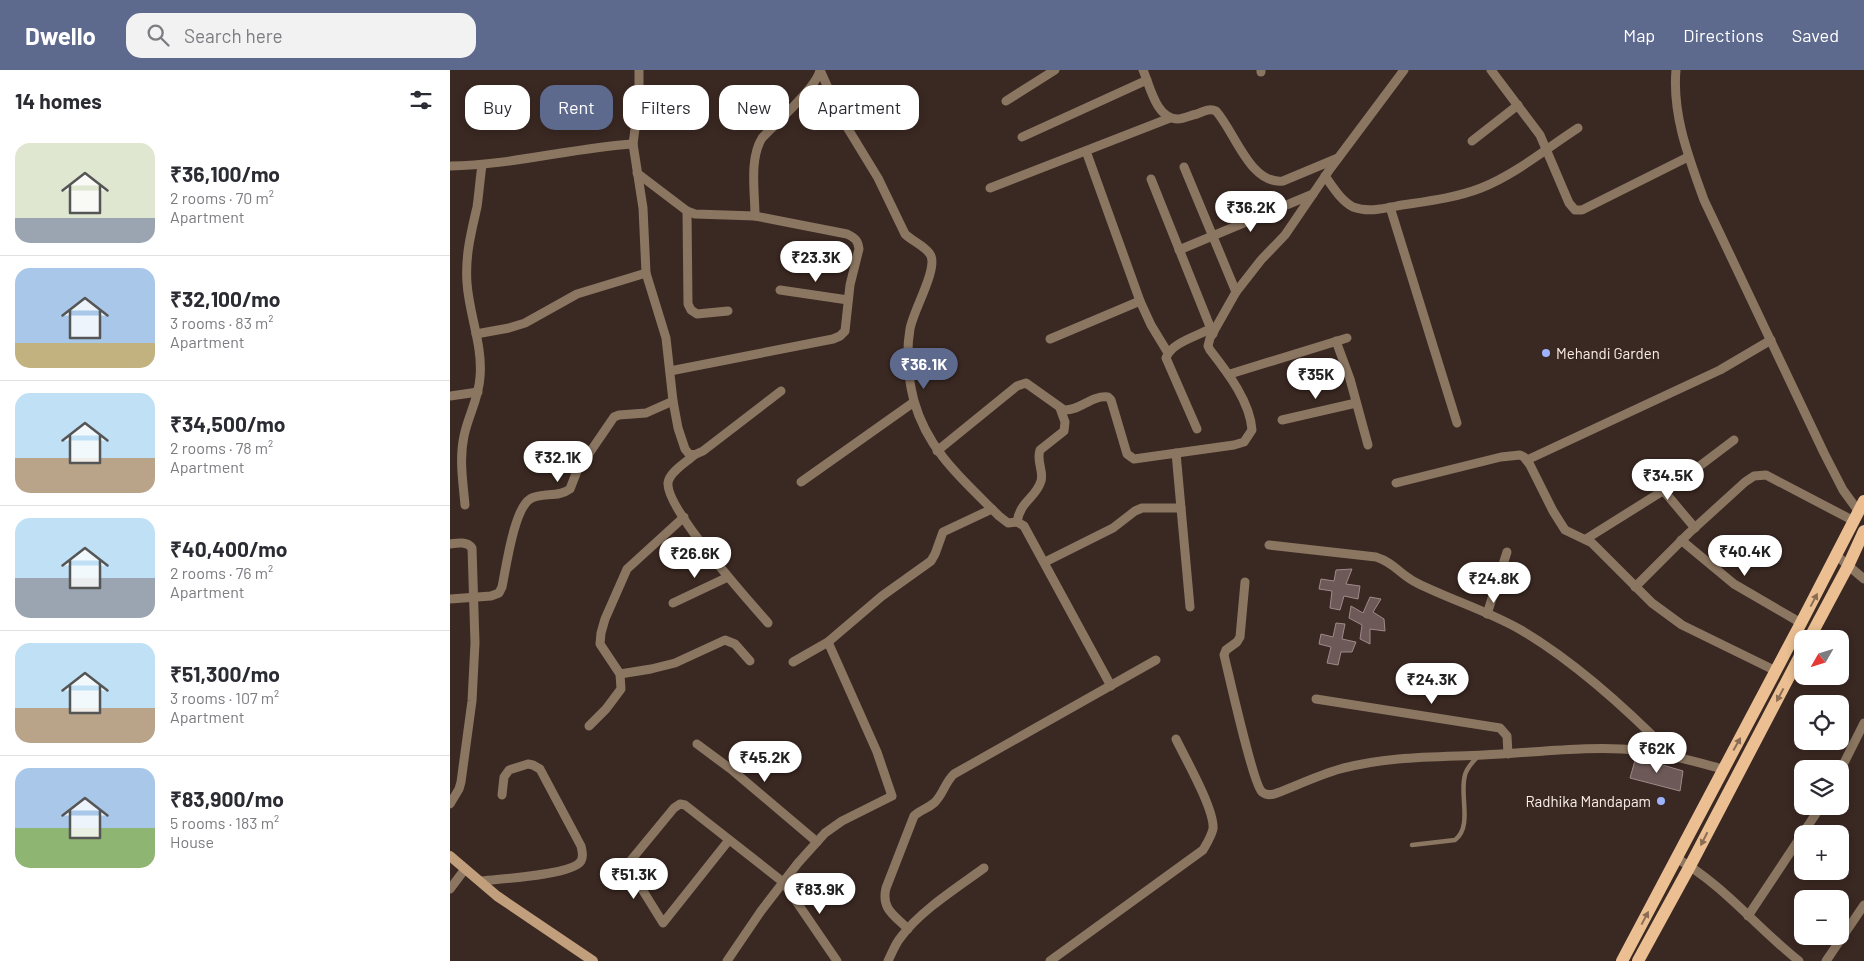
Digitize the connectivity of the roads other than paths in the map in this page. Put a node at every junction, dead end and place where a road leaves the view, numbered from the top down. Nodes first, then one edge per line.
1 (639, 70) edge
2 (820, 70) edge
3 (1055, 70) edge
4 (1143, 70) edge
5 (1404, 70) edge
6 (1491, 70) edge
7 (1676, 70) edge
8 (1147, 80) junction
9 (1006, 101) dead end
10 (1518, 105) junction
11 (1170, 118) junction
12 (1578, 128) dead end
13 (1022, 137) dead end
14 (1472, 141) dead end
15 (633, 144) junction
16 (1546, 149) junction
17 (1086, 151) junction
18 (1688, 157) junction
19 (1339, 158) junction
20 (482, 165) junction
21 (450, 166) edge
22 (1184, 167) dead end
23 (637, 174) junction
24 (1325, 176) junction
25 (1151, 179) dead end
26 (990, 188) dead end
27 (1313, 194) junction
28 (1390, 207) junction
29 (687, 211) junction
30 (755, 216) junction
31 (1213, 236) junction
32 (1179, 250) junction
33 (646, 273) junction
34 (780, 290) dead end
35 (1236, 292) junction
36 (848, 300) junction
37 (1140, 301) junction
38 (728, 311) dead end
39 (1211, 332) junction
40 (476, 334) junction
41 (1050, 338) dead end
42 (1347, 338) dead end
43 (1771, 340) junction
44 (1336, 341) junction
45 (1168, 353) junction
46 (670, 371) junction
47 (1230, 374) junction
48 (781, 391) dead end
49 (478, 392) junction
50 (450, 396) edge
51 (672, 401) junction
52 (914, 402) junction
53 (1356, 403) junction
54 (1060, 408) junction
55 (1282, 420) dead end
56 (1457, 423) dead end
57 (1198, 429) dead end
58 (1734, 440) dead end
59 (1368, 445) dead end
60 (937, 451) junction
61 (1176, 453) junction
62 (694, 455) junction
63 (1527, 460) junction
64 (801, 482) dead end
65 (1396, 483) dead end
66 (1663, 490) junction
67 (466, 505) dead end
68 (1181, 508) junction
69 (992, 509) junction
70 (1859, 511) edge
71 (684, 517) junction
72 (1017, 522) junction
73 (1695, 528) junction
74 (1864, 532) edge
75 (1586, 539) junction
76 (1681, 540) junction
77 (450, 544) edge
78 (1269, 545) dead end
79 (1507, 552) dead end
80 (1837, 556) junction
81 (1045, 562) junction
82 (1848, 566) junction
83 (728, 577) junction
84 (1864, 579) edge
85 (1245, 582) dead end
86 (1635, 587) junction
87 (474, 596) junction
88 (450, 599) edge
89 (673, 603) dead end
90 (1190, 607) dead end
91 (1487, 614) junction
92 (768, 623) dead end
93 (1802, 623) junction
94 (1815, 630) edge
95 (828, 642) junction
96 (1156, 660) dead end
97 (750, 661) dead end
98 (793, 662) dead end
99 (1794, 667) edge
100 (1776, 671) junction
101 (620, 674) junction
102 (1111, 686) junction
103 (1316, 699) dead end
104 (1864, 723) edge
105 (590, 726) dead end
106 (1176, 739) dead end
107 (697, 744) dead end
108 (1508, 754) junction
109 (1479, 755) junction
110 (1674, 757) junction
111 (1846, 760) edge
112 (1723, 769) junction
113 (502, 795) dead end
114 (450, 804) edge
115 (1815, 815) edge
116 (729, 840) junction
117 (817, 842) junction
118 (1412, 845) dead end
119 (450, 856) edge
120 (1676, 858) junction
121 (1690, 866) junction
122 (465, 868) junction
123 (984, 868) dead end
124 (480, 882) junction
125 (783, 882) junction
126 (450, 890) edge
127 (1864, 905) edge
128 (1748, 916) junction
129 (908, 929) junction
130 (593, 961) edge
131 (727, 961) edge
132 (837, 961) edge
133 (888, 961) edge
134 (1050, 961) edge
135 (1622, 961) edge
136 (1638, 961) edge
137 (1799, 961) edge
138 (1826, 961) edge

1 - 15 street
2 - 30 street
2 - 52 street
3 - 9 street
4 - 8 street
5 - 19 street
6 - 10 street
7 - 18 street
8 - 11 street
8 - 13 street
10 - 14 street
10 - 16 street
11 - 17 street
11 - 19 street
12 - 16 street
15 - 20 street
15 - 23 street
16 - 18 street
16 - 28 street
17 - 26 street
17 - 37 street
18 - 43 street
19 - 24 street
20 - 21 street
20 - 40 street
22 - 31 street
23 - 29 street
23 - 33 street
24 - 27 street
24 - 28 street
25 - 32 street
27 - 31 street
27 - 35 street
28 - 56 street
29 - 30 street
29 - 38 street
30 - 36 street
31 - 32 street
31 - 35 street
32 - 39 street
33 - 40 street
33 - 46 street
34 - 36 street
35 - 39 street
36 - 46 street
37 - 41 street
37 - 45 street
39 - 45 street
39 - 47 street
40 - 49 street
42 - 44 street
43 - 63 street
43 - 70 street
44 - 47 street
44 - 53 street
45 - 57 street
46 - 51 street
47 - 61 street
48 - 62 street
49 - 50 street
49 - 67 street
51 - 62 street
51 - 87 street
52 - 60 street
52 - 64 street
53 - 55 street
53 - 59 street
54 - 60 street
54 - 61 street
54 - 72 street
58 - 66 street
60 - 69 street
61 - 68 street
62 - 71 street
63 - 65 street
63 - 75 street
66 - 73 street
66 - 75 street
68 - 81 street
68 - 90 street
69 - 72 street
69 - 95 street
70 - 73 street
70 - 80 main road
71 - 83 street
71 - 101 street
72 - 81 street
73 - 76 street
74 - 82 main road
75 - 86 street
76 - 86 street
76 - 93 street
77 - 87 street
78 - 91 street
79 - 91 street
80 - 82 street
93 -> 80 main road
81 - 102 street
82 - 84 street
82 - 94 main road
83 - 89 street
83 - 92 street
85 - 109 street
86 - 100 street
87 - 88 street
87 - 114 street
91 - 110 street
93 - 100 main road
95 - 98 street
95 - 117 street
96 - 102 street
97 - 101 street
99 -> 121 main road
112 -> 100 main road
101 - 105 street
102 - 129 street
103 - 108 street
104 - 111 street
106 - 134 street
107 - 117 street
108 - 109 street
108 - 110 street
109 - 118 lane
110 - 112 street
112 - 120 main road
113 - 124 street
115 - 128 street
116 - 116 street
116 - 125 street
117 - 125 street
119 - 122 street
120 - 121 street
135 -> 120 main road
121 - 128 street
121 - 136 main road
122 - 124 street
122 - 126 street
123 - 129 street
124 - 130 street
125 - 131 street
125 - 132 street
127 - 138 street
128 - 137 street
129 - 133 street

